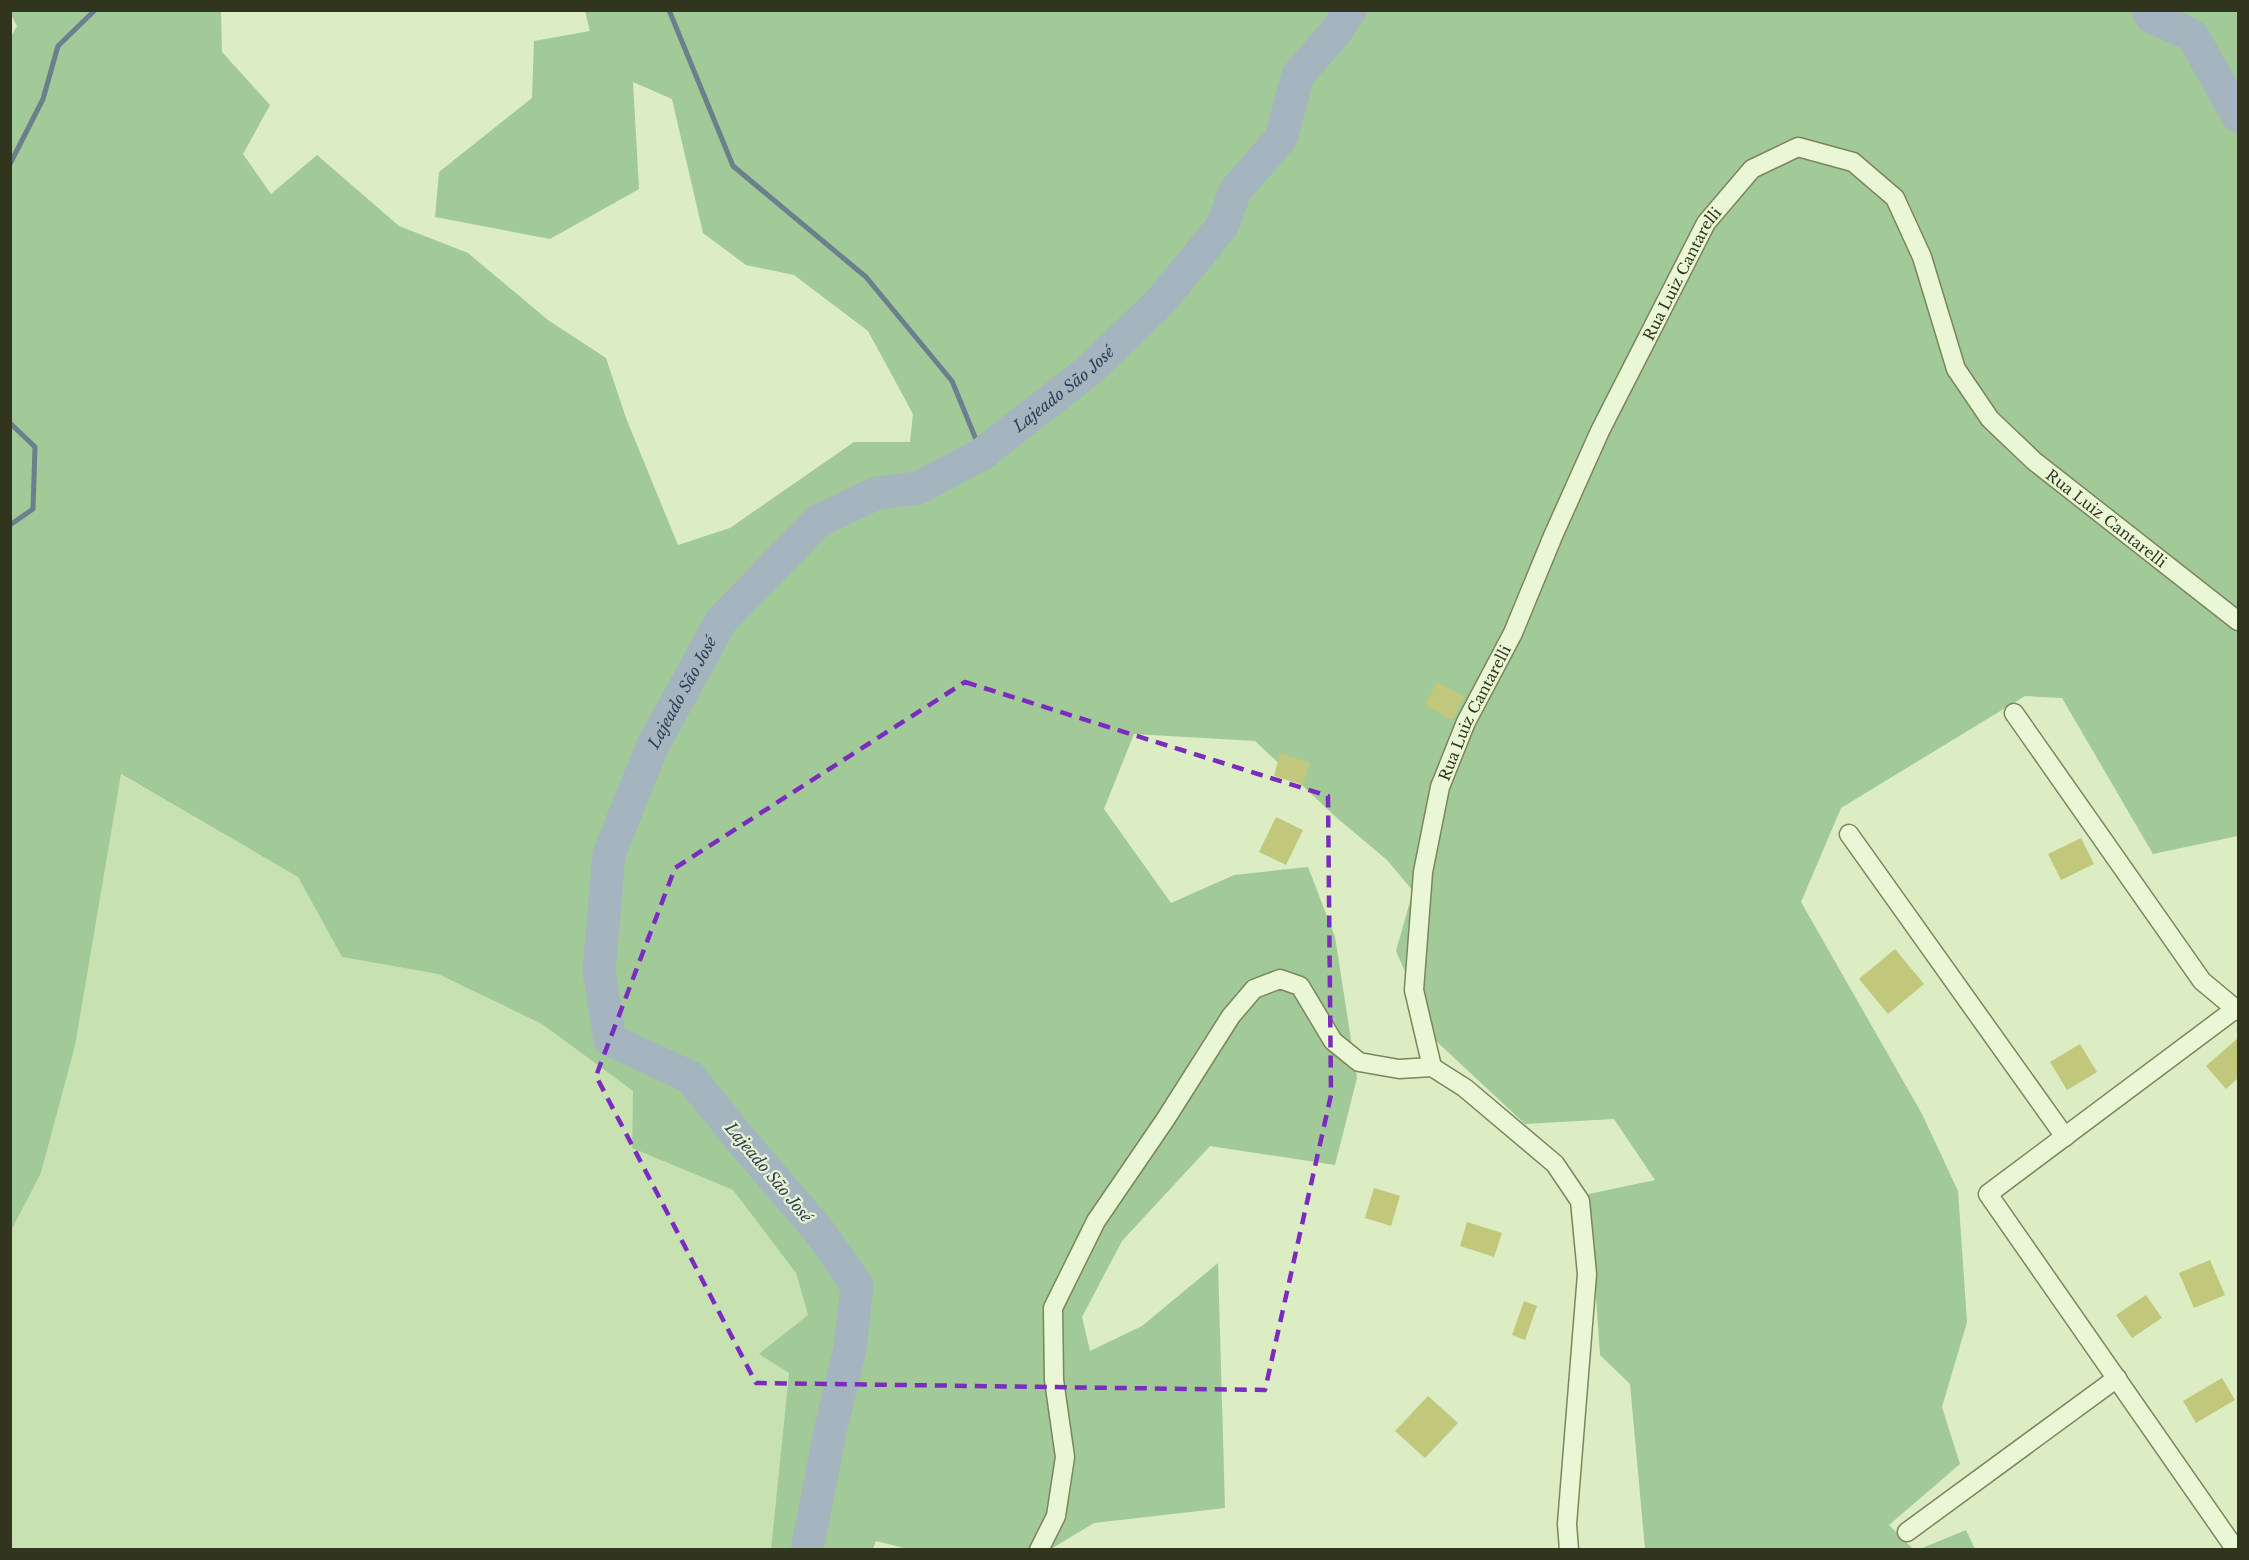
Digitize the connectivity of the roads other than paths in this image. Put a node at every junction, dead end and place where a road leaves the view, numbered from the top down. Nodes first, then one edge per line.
1 (2238, 621) edge
2 (2014, 713) dead end
3 (1849, 834) dead end
4 (2237, 1010) edge
5 (1432, 1067) junction
6 (2065, 1137) junction
7 (2117, 1378) junction
8 (1907, 1532) dead end
9 (1039, 1550) edge
10 (1569, 1550) edge
11 (2236, 1550) edge

1 - 5 street, Rua Luiz Cantarelli
2 - 4 street
3 - 6 street
4 - 6 street
5 - 9 street
5 - 10 street
6 - 7 street
7 - 8 street
7 - 11 street

